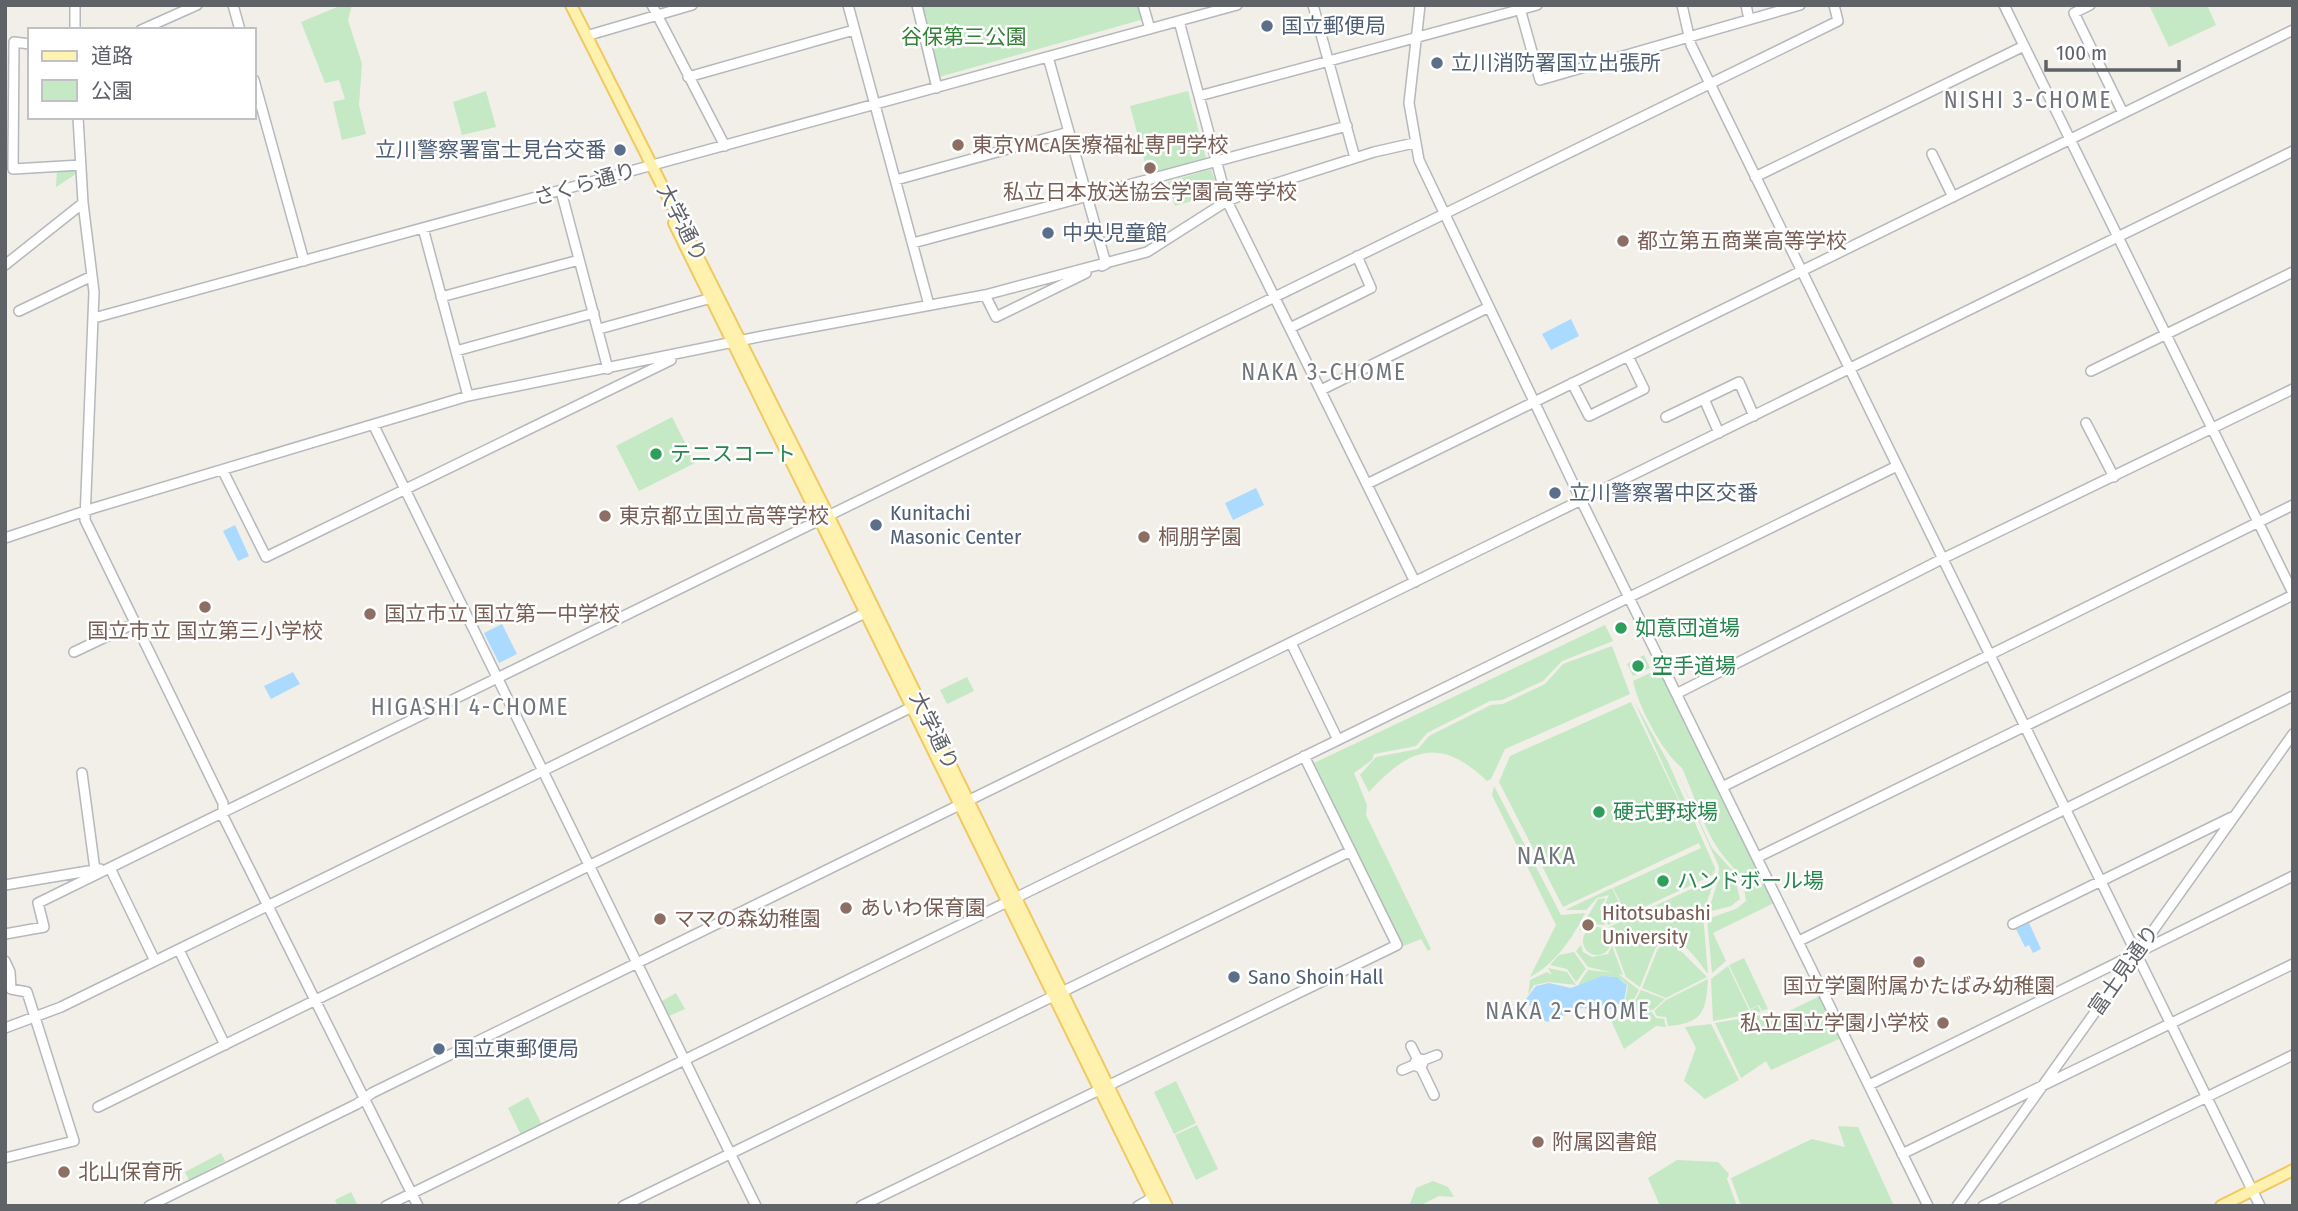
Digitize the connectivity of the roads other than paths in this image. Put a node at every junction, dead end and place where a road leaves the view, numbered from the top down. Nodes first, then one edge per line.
1 (75, 5) edge
2 (197, 5) edge
3 (233, 5) edge
4 (571, 5) edge
5 (652, 5) edge
6 (692, 5) edge
7 (848, 5) edge
8 (917, 5) edge
9 (1143, 5) edge
10 (1237, 5) edge
11 (1313, 5) edge
12 (1420, 5) edge
13 (1537, 5) edge
14 (1682, 5) edge
15 (1746, 5) edge
16 (1800, 5) edge
17 (1834, 5) edge
18 (2004, 5) edge
19 (2090, 5) edge
20 (1520, 7) edge
21 (657, 15) junction
22 (1749, 19) junction
23 (1179, 21) junction
24 (75, 28) edge
25 (145, 28) edge
26 (239, 28) edge
27 (1150, 29) junction
28 (854, 30) junction
29 (2293, 30) edge
30 (1688, 35) junction
31 (586, 36) junction
32 (1416, 38) junction
33 (28, 44) edge
34 (2024, 46) junction
35 (1048, 57) junction
36 (1328, 61) junction
37 (688, 77) junction
38 (1709, 83) junction
39 (256, 87) edge
40 (937, 88) junction
41 (1199, 96) junction
42 (875, 105) junction
43 (2123, 113) junction
44 (79, 119) edge
45 (1347, 126) junction
46 (1069, 132) junction
47 (2070, 139) junction
48 (1414, 143) junction
49 (724, 146) junction
50 (2293, 151) edge
51 (1932, 154) dead end
52 (1355, 158) junction
53 (1217, 161) junction
54 (81, 165) junction
55 (650, 166) junction
56 (1755, 177) junction
57 (896, 180) junction
58 (561, 191) junction
59 (1087, 196) junction
60 (1953, 197) junction
61 (1227, 201) junction
62 (83, 203) junction
63 (1444, 214) junction
64 (423, 228) junction
65 (2118, 237) junction
66 (913, 243) junction
67 (1357, 256) junction
68 (579, 260) junction
69 (303, 261) junction
70 (1106, 264) junction
71 (5, 265) edge
72 (1802, 272) junction
73 (2293, 272) edge
74 (92, 276) junction
75 (985, 295) junction
76 (1275, 296) junction
77 (441, 297) junction
78 (715, 297) junction
79 (929, 305) junction
80 (1489, 307) junction
81 (19, 311) dead end
82 (594, 313) junction
83 (94, 318) junction
84 (1290, 328) junction
85 (598, 329) junction
86 (2166, 334) junction
87 (737, 343) junction
88 (456, 351) junction
89 (682, 355) junction
90 (1628, 356) junction
91 (1849, 368) junction
92 (608, 369) junction
93 (2091, 371) dead end
94 (1572, 383) junction
95 (2293, 389) edge
96 (1321, 390) junction
97 (468, 396) junction
98 (1704, 399) junction
99 (1535, 401) junction
100 (1754, 416) junction
101 (1666, 417) dead end
102 (2086, 423) dead end
103 (374, 426) junction
104 (2212, 429) junction
105 (1720, 433) junction
106 (1897, 466) junction
107 (223, 471) junction
108 (2115, 477) junction
109 (1367, 484) junction
110 (405, 491) junction
111 (1581, 500) junction
112 (2293, 505) edge
113 (86, 512) junction
114 (824, 517) junction
115 (2258, 522) junction
116 (7, 534) edge
117 (1942, 559) junction
118 (1415, 582) junction
119 (2293, 594) edge
120 (1629, 597) junction
121 (869, 610) junction
122 (133, 624) junction
123 (1291, 643) junction
124 (74, 652) dead end
125 (1989, 654) junction
126 (497, 678) junction
127 (1678, 693) junction
128 (2293, 696) edge
129 (916, 705) junction
130 (2024, 726) junction
131 (2293, 734) edge
132 (1338, 740) junction
133 (1304, 756) junction
134 (543, 771) junction
135 (82, 773) dead end
136 (1724, 786) junction
137 (964, 802) junction
138 (2065, 809) junction
139 (223, 811) junction
140 (2234, 816) junction
141 (1351, 851) junction
142 (1758, 857) junction
143 (589, 865) junction
144 (110, 868) junction
145 (95, 870) junction
146 (2293, 876) edge
147 (2101, 881) junction
148 (5, 886) edge
149 (1012, 899) junction
150 (268, 907) junction
151 (2014, 924) dead end
152 (5, 934) edge
153 (1799, 941) junction
154 (179, 950) junction
155 (2136, 953) junction
156 (5, 961) edge
157 (155, 961) junction
158 (636, 964) junction
159 (2293, 964) edge
160 (1058, 993) junction
161 (313, 1001) junction
162 (35, 1018) junction
163 (2171, 1025) junction
164 (5, 1028) edge
165 (225, 1045) junction
166 (1411, 1046) dead end
167 (1437, 1055) dead end
168 (2293, 1055) edge
169 (684, 1060) junction
170 (1419, 1063) junction
171 (1402, 1070) dead end
172 (1869, 1085) junction
173 (2042, 1086) junction
174 (1104, 1087) junction
175 (1434, 1095) dead end
176 (2206, 1097) junction
177 (365, 1098) junction
178 (98, 1107) dead end
179 (730, 1154) junction
180 (1902, 1154) junction
181 (5, 1158) edge
182 (2293, 1170) edge
183 (2252, 1190) junction
184 (412, 1193) junction
185 (1157, 1199) edge
186 (149, 1206) edge
187 (386, 1206) edge
188 (418, 1206) edge
189 (623, 1206) edge
190 (756, 1206) edge
191 (861, 1206) edge
192 (1138, 1206) edge
193 (1167, 1206) edge
194 (1928, 1206) edge
195 (1957, 1206) edge
196 (1983, 1206) edge
197 (2221, 1206) edge
198 (2260, 1206) edge

1 - 24 street
2 - 25 street
3 - 26 street
4 - 31 main road, 大学通り
5 - 21 street
6 - 21 street
7 - 28 street
8 - 40 street
9 - 27 street
10 - 23 street, さくら通り
11 - 36 street
12 - 32 street
13 - 20 street
14 - 30 street
15 - 22 street
16 - 22 street
17 - 38 street
18 - 34 street
19 - 43 street
20 - 30 street
20 - 32 street
21 - 31 street
21 - 37 street
22 - 30 street
23 - 27 street, さくら通り
23 - 41 street
27 - 35 street, さくら通り
28 - 37 street
28 - 42 street
29 - 43 street
30 - 38 street
31 - 55 main road, 大学通り
32 - 36 street
32 - 48 street
33 - 54 street
34 - 47 street
34 - 56 street
35 - 40 street, さくら通り
35 - 46 street
36 - 41 street
36 - 45 street
37 - 49 street
38 - 56 street
38 - 63 street
39 - 69 street
40 - 42 street, さくら通り
41 - 53 street
42 - 49 street, さくら通り
42 - 57 street
43 - 47 street
44 - 54 street
45 - 52 street
45 - 53 street
46 - 57 street
46 - 59 street
47 - 60 street
47 - 65 street
48 - 52 street
48 - 63 street
49 - 55 street, さくら通り
50 - 65 street
51 - 60 street
52 - 61 street
53 - 59 street
53 - 61 street
54 - 62 street
55 - 58 street, さくら通り
55 - 78 main road, 大学通り
56 - 72 street
57 - 66 street
58 - 64 street, さくら通り
58 - 68 street
59 - 66 street
59 - 70 street
60 - 72 street
61 - 70 street
61 - 76 street
62 - 71 street
62 - 74 street
63 - 67 street
63 - 80 street
64 - 69 street, さくら通り
64 - 77 street
65 - 86 street
65 - 91 street
66 - 79 street
67 - 76 street
67 - 84 street
68 - 77 street
68 - 82 street
69 - 83 street, さくら通り
70 - 75 street
70 - 75 street
72 - 90 street
72 - 91 street
73 - 86 street
74 - 81 street
74 - 83 street
75 - 79 street
76 - 84 street
76 - 114 street
77 - 88 street
78 - 85 street
78 - 87 main road, 大学通り
79 - 87 street
80 - 96 street
80 - 99 street
82 - 85 street
82 - 88 street
83 - 113 street
84 - 96 street
85 - 92 street
86 - 93 street
86 - 104 street
87 - 89 street
87 - 114 main road, 大学通り
88 - 97 street
89 - 92 street
89 - 110 street
90 - 94 street
90 - 94 street
91 - 100 street
91 - 106 street
92 - 97 street
94 - 99 street
95 - 104 street
96 - 109 street
97 - 103 street
98 - 100 street
98 - 101 street
98 - 105 street
99 - 109 street
99 - 111 street
100 - 105 street
102 - 108 street
103 - 107 street
103 - 110 street
104 - 108 street
104 - 115 street
105 - 111 street
106 - 117 street
106 - 120 street
107 - 110 street
107 - 113 street
108 - 117 street
109 - 118 street
110 - 126 street
111 - 118 street
111 - 120 street
112 - 115 street
113 - 116 street
113 - 122 street
114 - 121 main road, 大学通り
114 - 126 street
115 - 119 street
115 - 125 street
117 - 125 street
117 - 127 street
118 - 123 street
119 - 130 street
120 - 127 street
120 - 132 street
121 - 129 main road, 大学通り
121 - 134 street
122 - 124 street
122 - 139 street
123 - 132 street
123 - 137 street
125 - 130 street
125 - 136 street
126 - 134 street
126 - 139 street
127 - 136 street
128 - 138 street
129 - 137 main road, 大学通り
129 - 143 street
130 - 138 street
130 - 142 street
131 - 140 street, 富士見通り
132 - 133 street
133 - 141 street
133 - 149 street
134 - 143 street
134 - 150 street
135 - 145 street
136 - 142 street
137 - 149 main road, 大学通り
137 - 158 street
138 - 147 street
138 - 153 street
139 - 144 street
139 - 150 street
140 - 147 street
140 - 155 street, 富士見通り
141 - 160 street
141 - 174 street
142 - 153 street
143 - 158 street
143 - 161 street
144 - 145 street
144 - 152 street
144 - 157 street
145 - 148 street
146 - 155 street
147 - 151 street
147 - 155 street
149 - 160 main road, 大学通り
149 - 169 street
150 - 154 street
150 - 161 street
153 - 172 street
154 - 157 street
154 - 165 street
155 - 163 street
155 - 172 street
155 - 173 street, 富士見通り
156 - 162 street
157 - 162 street
158 - 169 street
158 - 177 street
159 - 163 street
160 - 174 main road, 大学通り
160 - 179 street
161 - 165 street
161 - 177 street
162 - 164 street
162 - 181 street
163 - 173 street
163 - 176 street
165 - 178 street
166 - 170 street
167 - 170 street
168 - 176 street
169 - 179 street
169 - 184 street
170 - 171 street
170 - 175 street
172 - 180 street
173 - 180 street
173 - 195 street, 富士見通り
174 - 185 main road, 大学通り
174 - 191 street
176 - 183 street
176 - 196 street
177 - 184 street
177 - 186 street
179 - 189 street
179 - 190 street
180 - 194 street
182 - 183 main road
183 - 197 main road
183 - 198 street
184 - 187 street
184 - 188 street
185 - 192 street
185 - 193 main road, 大学通り

